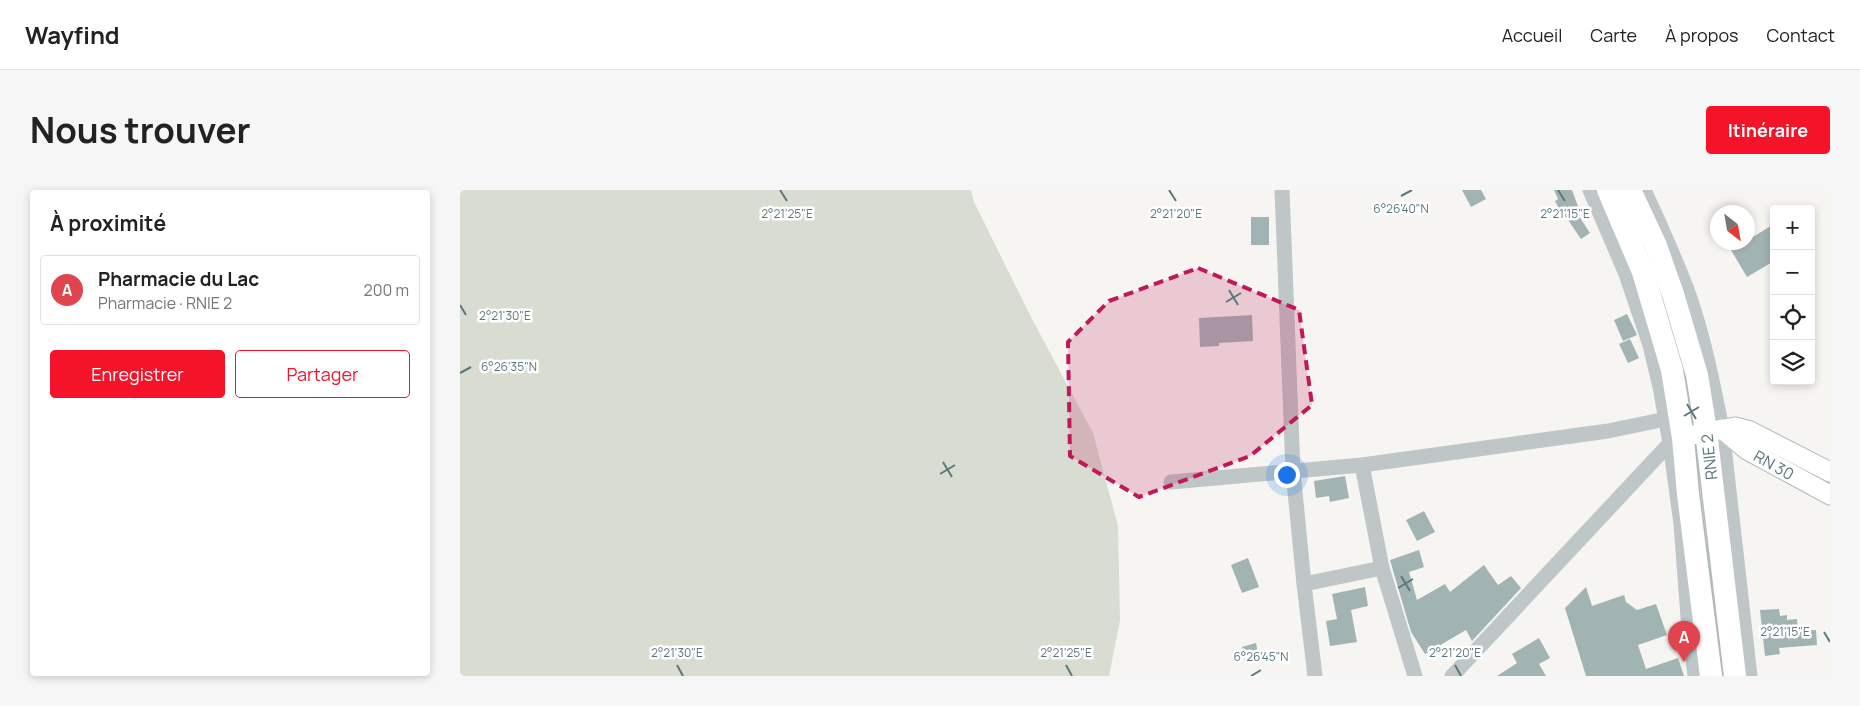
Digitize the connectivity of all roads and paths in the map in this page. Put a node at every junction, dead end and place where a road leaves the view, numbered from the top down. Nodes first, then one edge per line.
1 (1282, 190) edge
2 (1590, 190) edge
3 (1608, 190) edge
4 (1630, 190) edge
5 (1644, 190) edge
6 (1666, 419) junction
7 (1714, 430) junction
8 (1677, 440) junction
9 (1362, 465) junction
10 (1293, 471) junction
11 (1830, 472) edge
12 (1171, 482) dead end
13 (1830, 495) edge
14 (1382, 568) junction
15 (1304, 584) junction
16 (1315, 676) edge
17 (1415, 676) edge
18 (1452, 676) edge
19 (1696, 676) edge
20 (1711, 676) edge
21 (1735, 676) edge
22 (1750, 676) edge

1 - 10 street
2 - 6 street
3 - 8 highway, RNIE 2 / RNIE 2
4 - 7 highway, RNIE 2 / RNIE 2
5 - 7 street
6 - 8 street
6 - 9 street
7 - 8 main road
7 - 11 main road, RN 30
7 - 13 main road, RN 30 / RN 30
7 - 21 highway, RNIE 2 / RNIE 2
7 - 22 street
8 - 18 street
8 - 19 street
8 - 20 highway, RNIE 2 / RNIE 2
9 - 10 street
9 - 14 street
10 - 12 street
10 - 15 street
14 - 15 street
14 - 17 street
15 - 16 street

